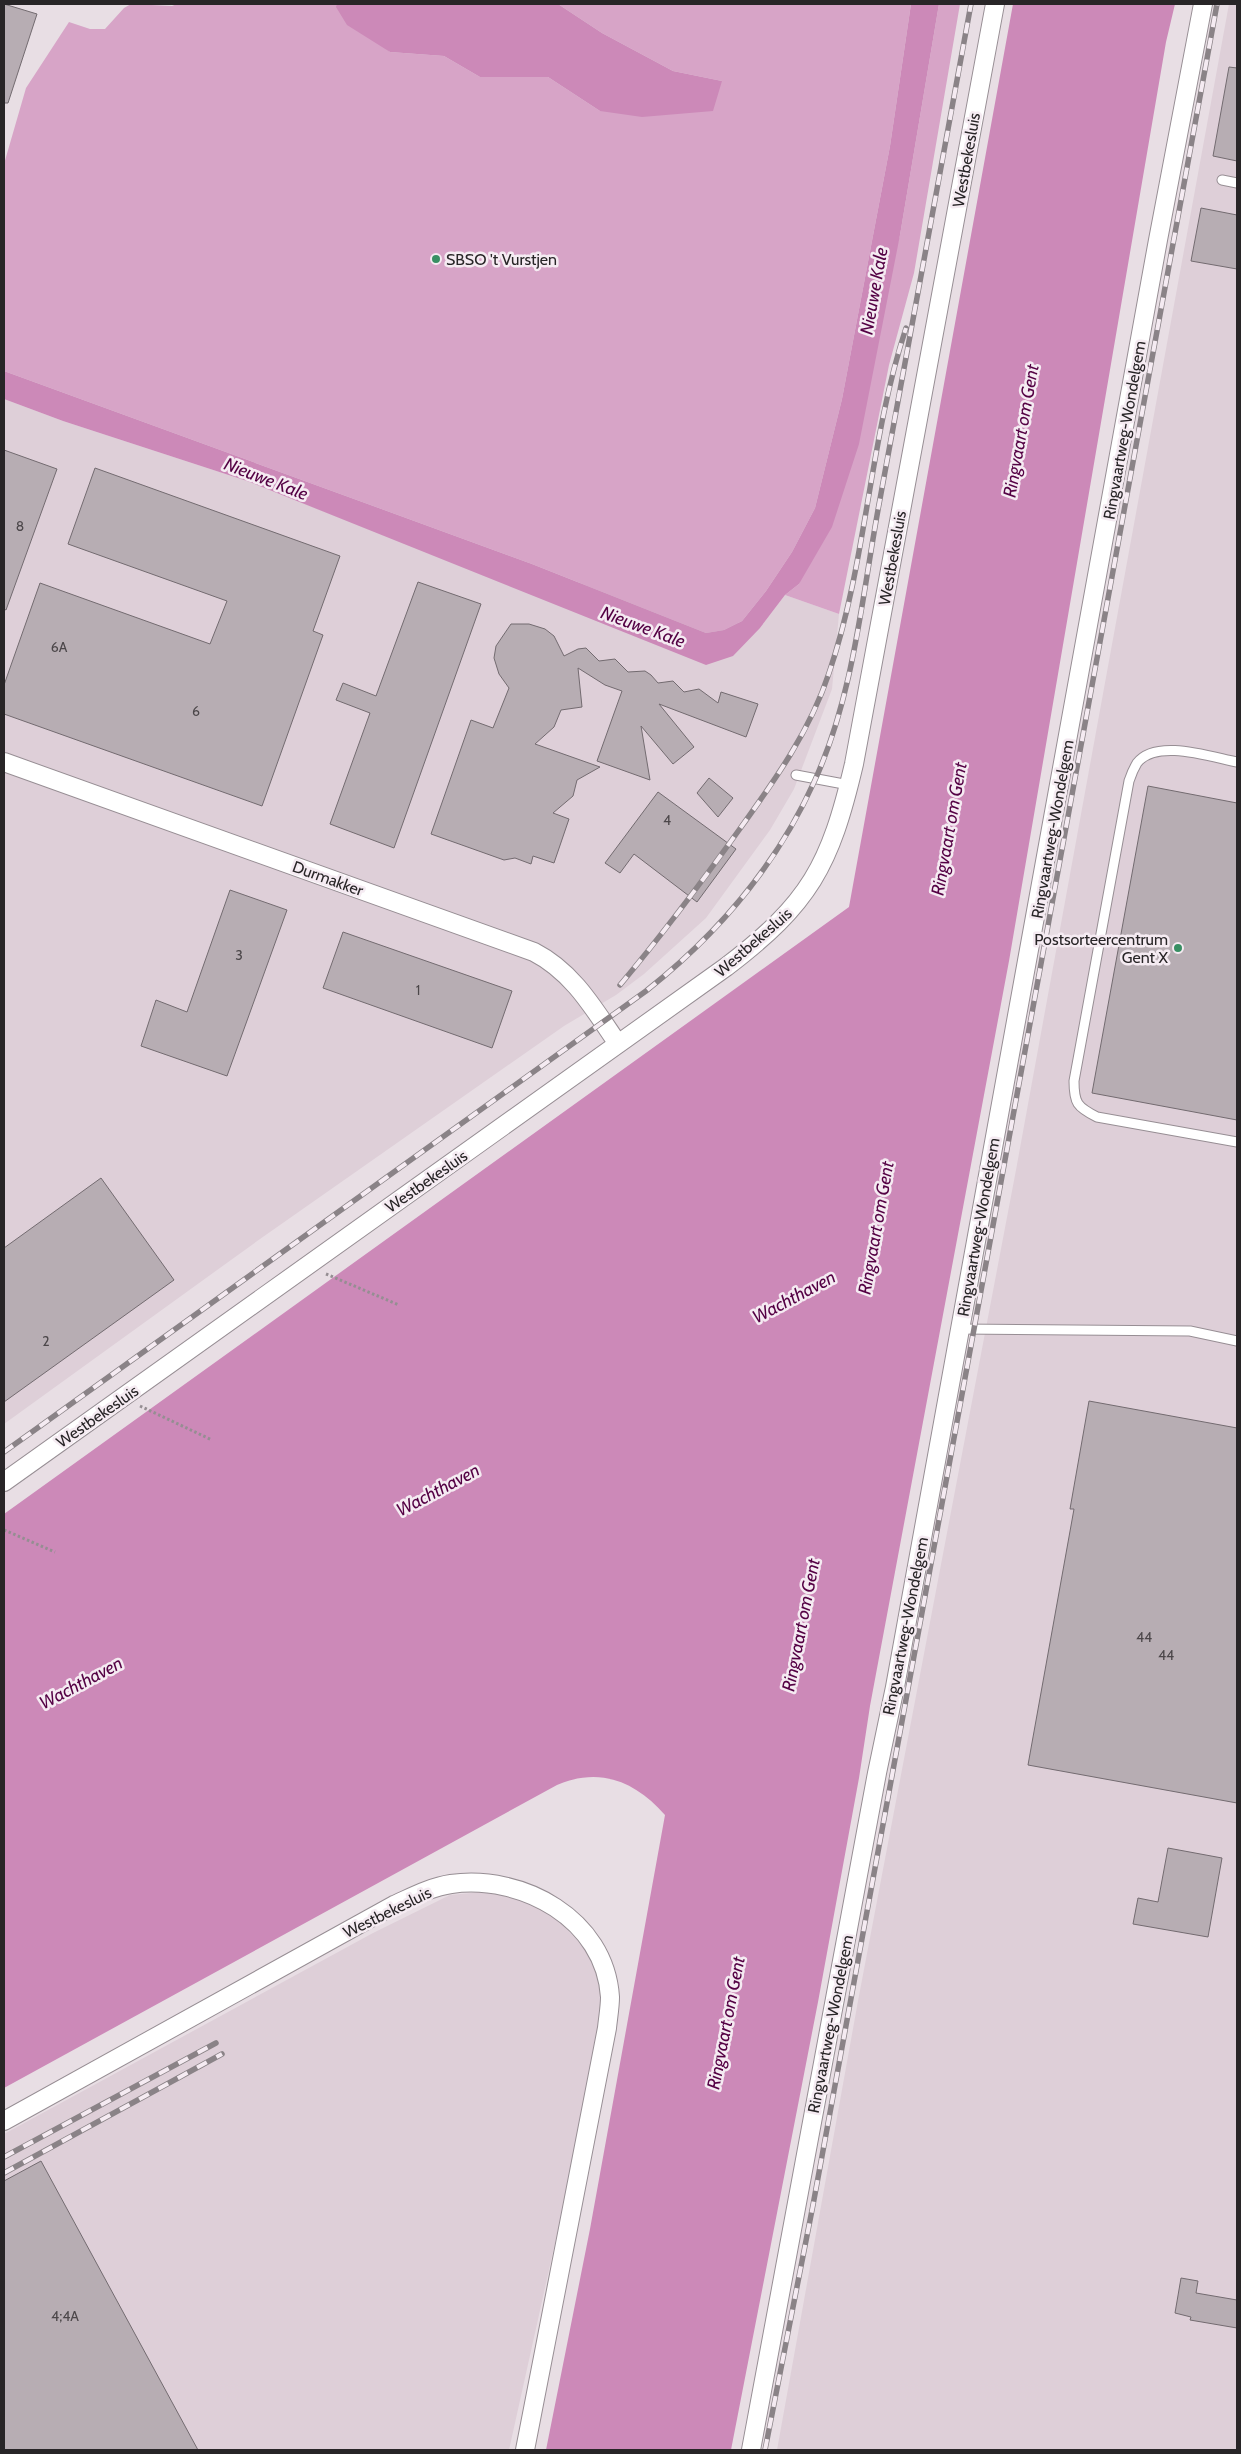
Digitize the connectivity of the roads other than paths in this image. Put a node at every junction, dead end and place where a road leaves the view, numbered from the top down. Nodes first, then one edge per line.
1 (994, 4) edge
2 (1203, 4) edge
3 (1222, 180) dead end
4 (1237, 183) edge
5 (4, 762) edge
6 (1237, 762) edge
7 (796, 775) dead end
8 (849, 785) junction
9 (618, 1044) junction
10 (1237, 1142) edge
11 (960, 1329) junction
12 (1237, 1341) edge
13 (4, 1482) edge
14 (4, 2121) edge
15 (525, 2450) edge
16 (751, 2450) edge

1 - 8 street, Westbekesluis
2 - 11 street, Ringvaartweg-Wondelgem
3 - 4 lane
5 - 9 street, Durmakker
6 - 10 lane
7 - 8 lane
8 - 9 street, Westbekesluis
9 - 13 street, Westbekesluis
11 - 12 lane
11 - 16 street, Ringvaartweg-Wondelgem
14 - 15 street, Westbekesluis

